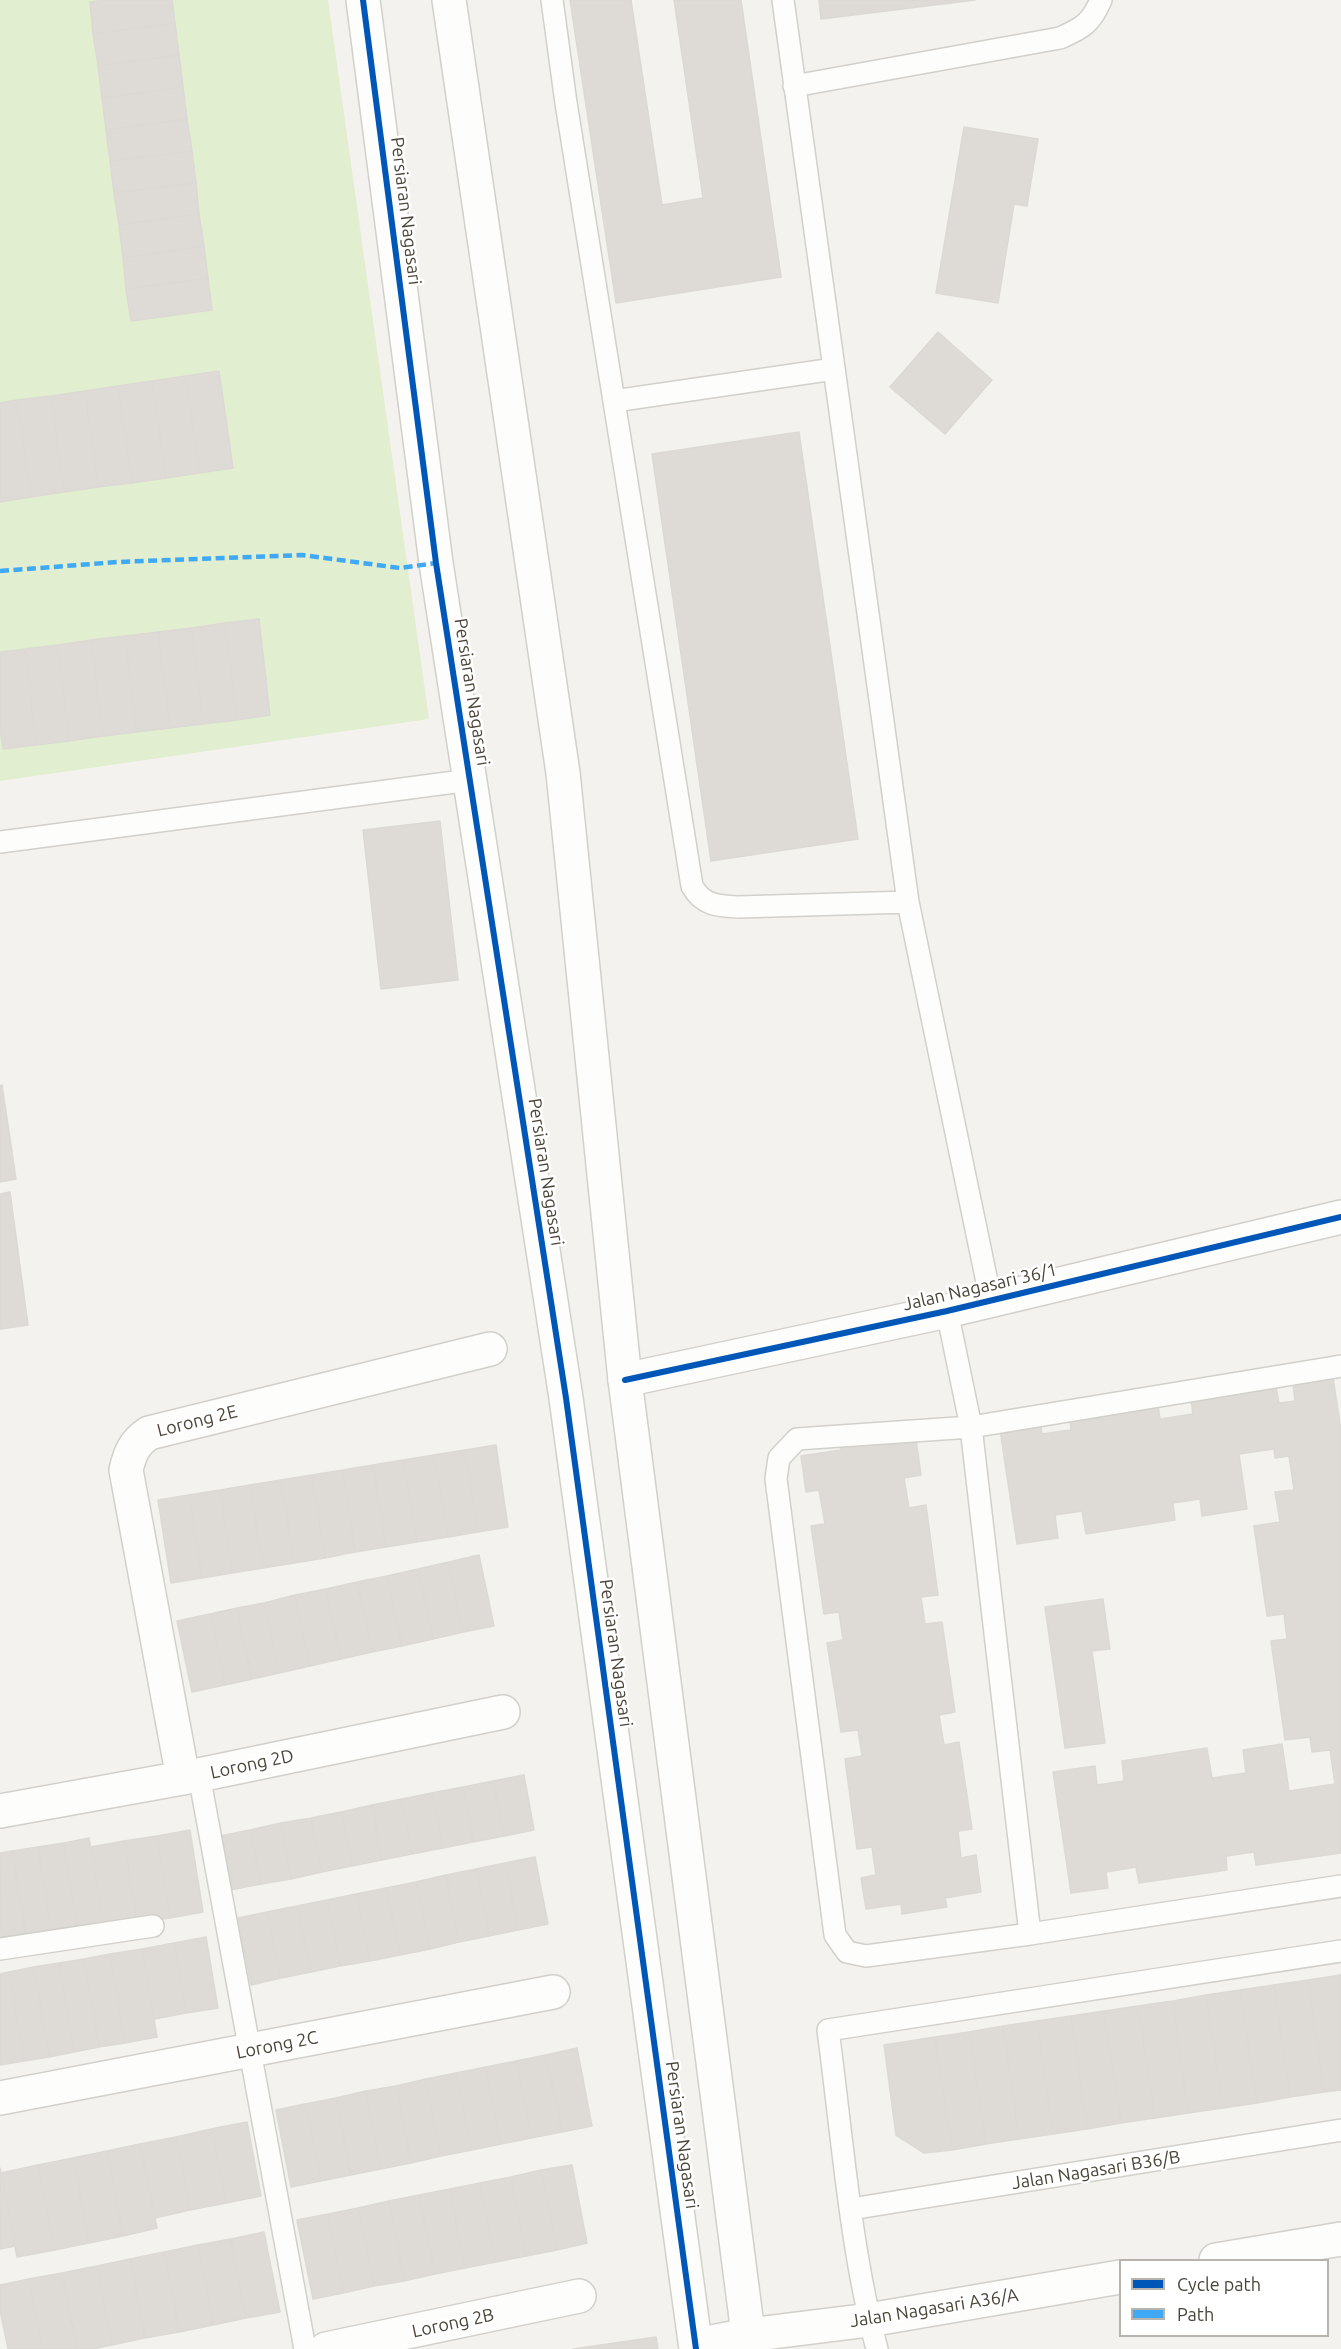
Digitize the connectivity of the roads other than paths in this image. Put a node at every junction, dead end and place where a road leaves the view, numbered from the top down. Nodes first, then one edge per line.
1 (363, 0) edge
2 (449, 0) edge
3 (552, 0) edge
4 (783, 0) edge
5 (1101, 0) edge
6 (794, 86) junction
7 (834, 369) junction
8 (614, 400) junction
9 (470, 780) junction
10 (0, 842) edge
11 (908, 902) junction
12 (1341, 1217) edge
13 (991, 1301) junction
14 (948, 1311) junction
15 (490, 1349) dead end
16 (1341, 1366) edge
17 (624, 1380) junction
18 (971, 1427) junction
19 (503, 1712) dead end
20 (191, 1776) junction
21 (0, 1811) edge
22 (1341, 1886) edge
23 (153, 1926) dead end
24 (1030, 1934) junction
25 (0, 1949) edge
26 (1341, 1951) edge
27 (554, 1992) dead end
28 (250, 2050) junction
29 (0, 2098) edge
30 (1341, 2130) edge
31 (851, 2209) junction
32 (1341, 2239) edge
33 (1222, 2259) edge
34 (1119, 2277) edge
35 (579, 2296) dead end
36 (873, 2334) edge
37 (749, 2342) edge
38 (696, 2347) edge
39 (305, 2349) edge
40 (326, 2349) edge

1 - 9 street, Persiaran Nagasari
2 - 17 street
3 - 8 lane
4 - 6 lane
5 - 6 lane
6 - 7 lane
7 - 8 lane
7 - 11 lane
8 - 11 lane
9 - 10 lane
9 - 38 street, Persiaran Nagasari
11 - 13 lane
12 - 13 street, Jalan Nagasari 36/1
13 - 14 street, Jalan Nagasari 36/1
14 - 17 street, Jalan Nagasari 36/1
14 - 18 lane
15 - 20 street, Lorong 2E
16 - 18 lane
17 - 37 street
18 - 24 lane
18 - 24 lane
19 - 20 street, Lorong 2D
20 - 21 street, Lorong 2D
20 - 28 lane
22 - 24 lane
23 - 25 lane
26 - 31 lane
27 - 28 street, Lorong 2C
28 - 29 street, Lorong 2C
28 - 39 lane
30 - 31 lane, Jalan Nagasari B36/B
31 - 36 lane
32 - 33 street
34 - 36 street, Jalan Nagasari A36/A
35 - 40 street, Lorong 2B
36 - 37 street, Jalan Nagasari A36/A
37 - 38 street, Jalan Nagasari A36/A

